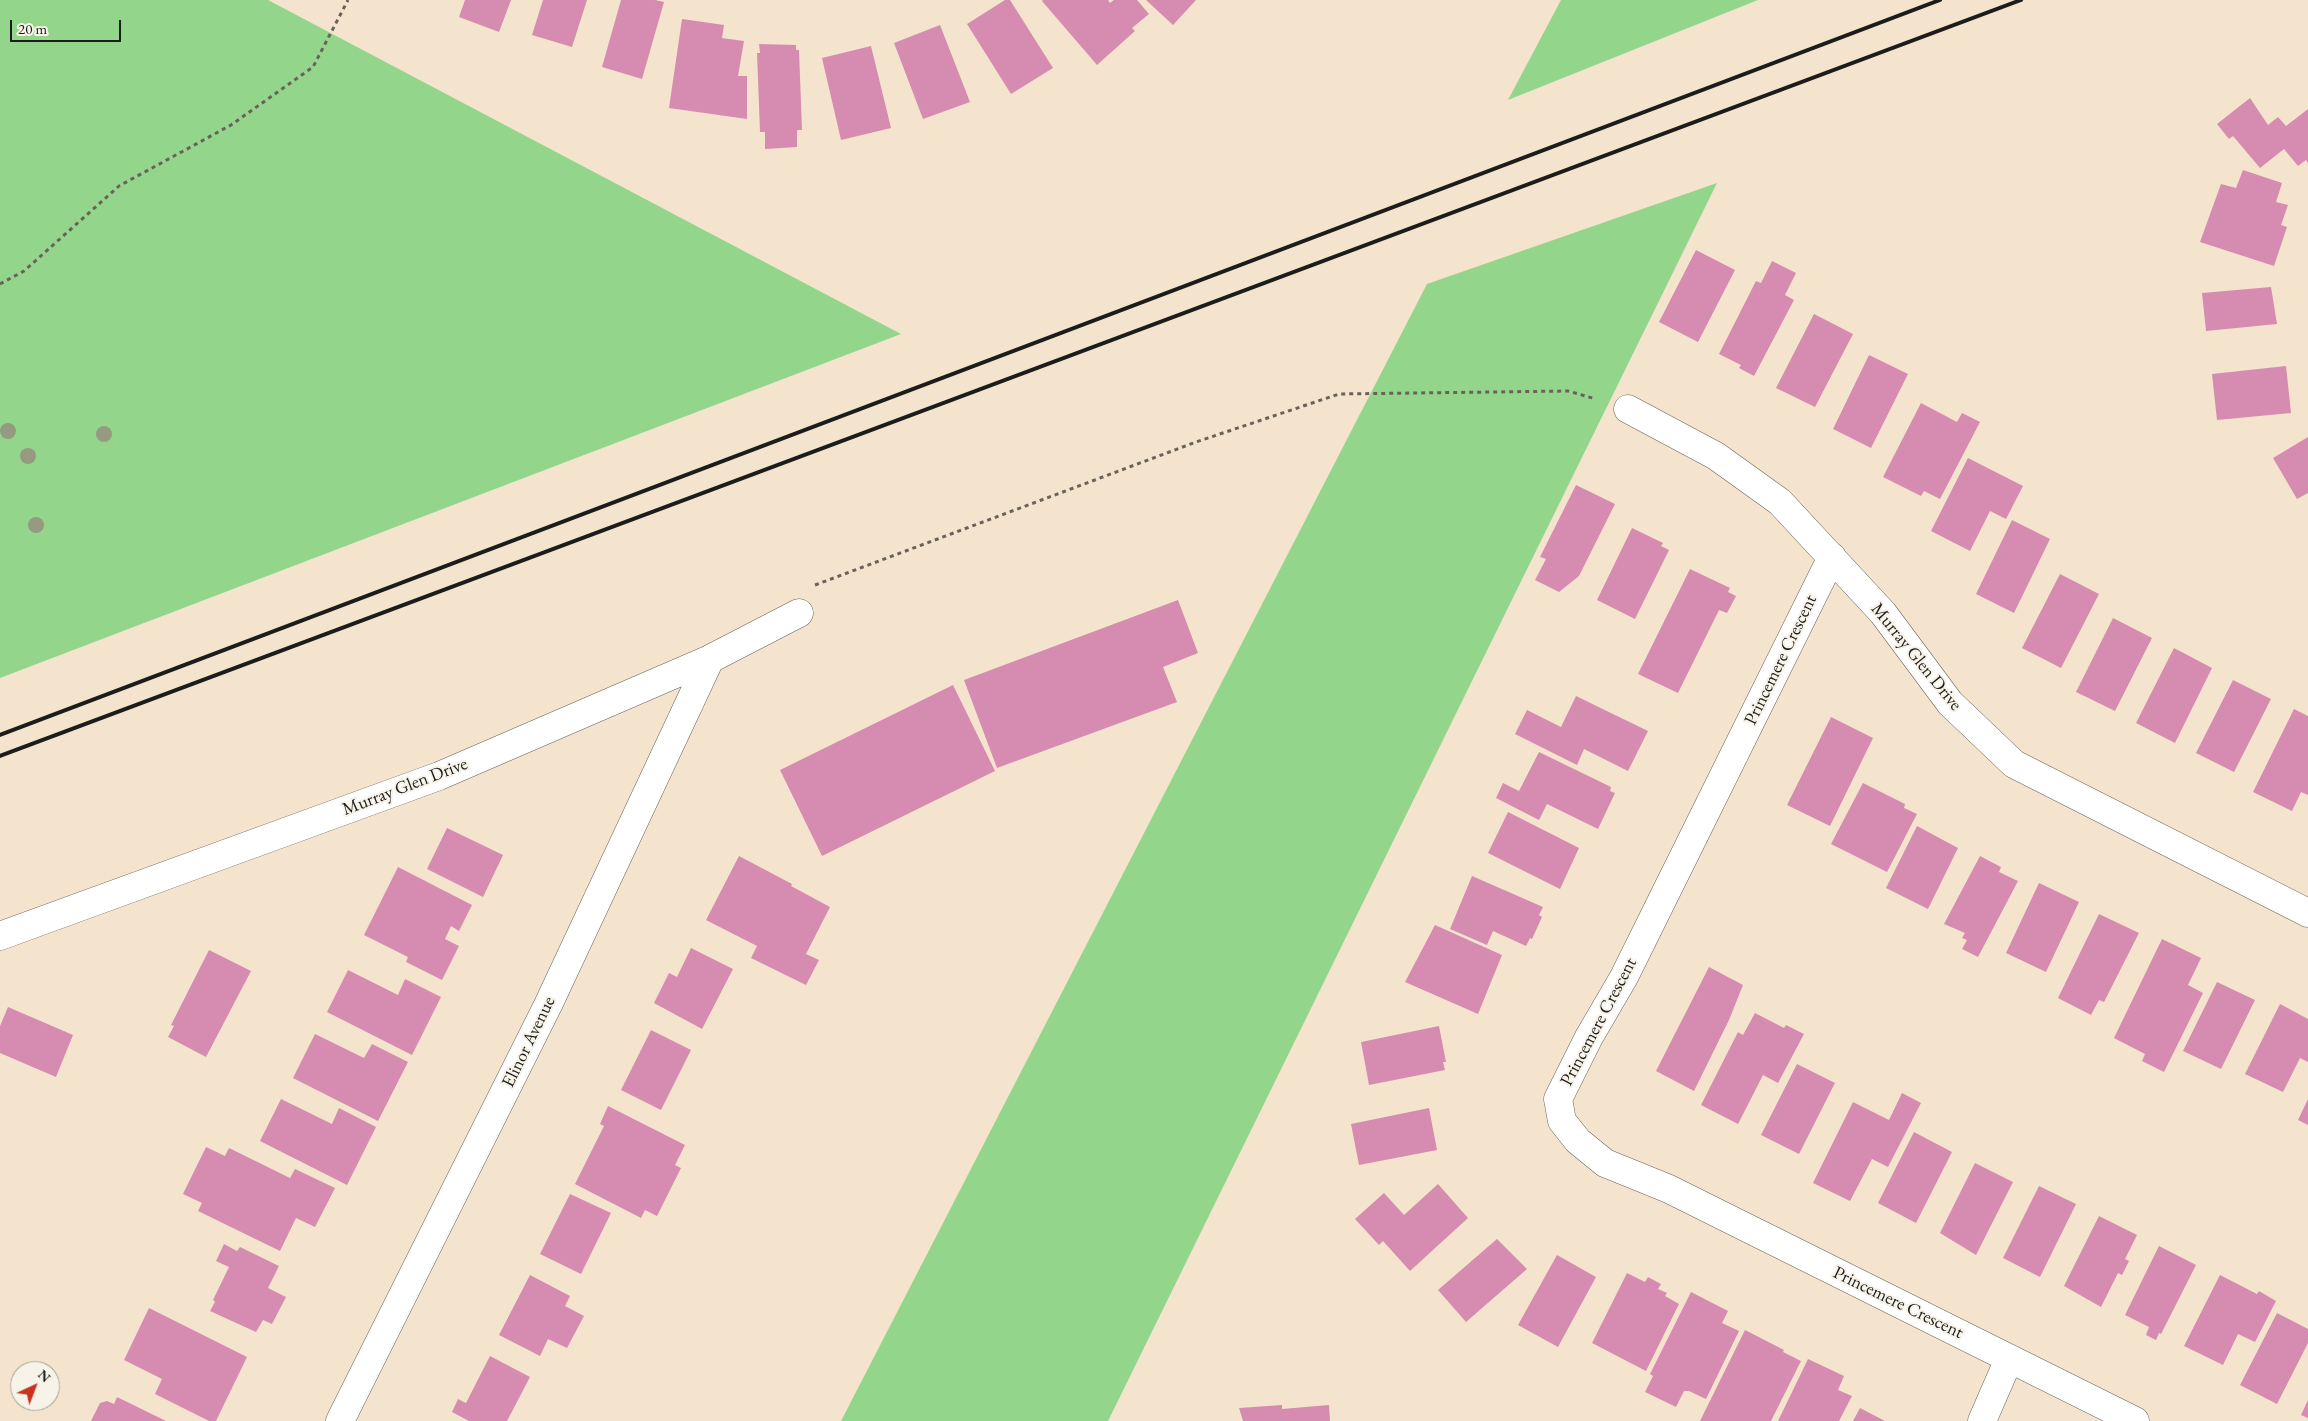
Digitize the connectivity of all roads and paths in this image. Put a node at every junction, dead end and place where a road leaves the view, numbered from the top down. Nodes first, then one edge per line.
1 (348, 0) edge
2 (0, 284) edge
3 (1628, 409) joint
4 (1832, 557) junction
5 (799, 614) joint
6 (710, 659) junction
7 (2308, 913) edge
8 (0, 936) edge
9 (2009, 1359) junction
10 (340, 1421) edge
11 (1982, 1421) edge
12 (2135, 1421) edge

1 - 2 path
3 - 4 street, Murray Glen Drive
3 - 5 path
4 - 7 street, Murray Glen Drive
4 - 9 street, Princemere Crescent
5 - 6 street, Murray Glen Drive
6 - 8 street, Murray Glen Drive
6 - 10 street, Elinor Avenue
9 - 11 street
9 - 12 street, Princemere Crescent

